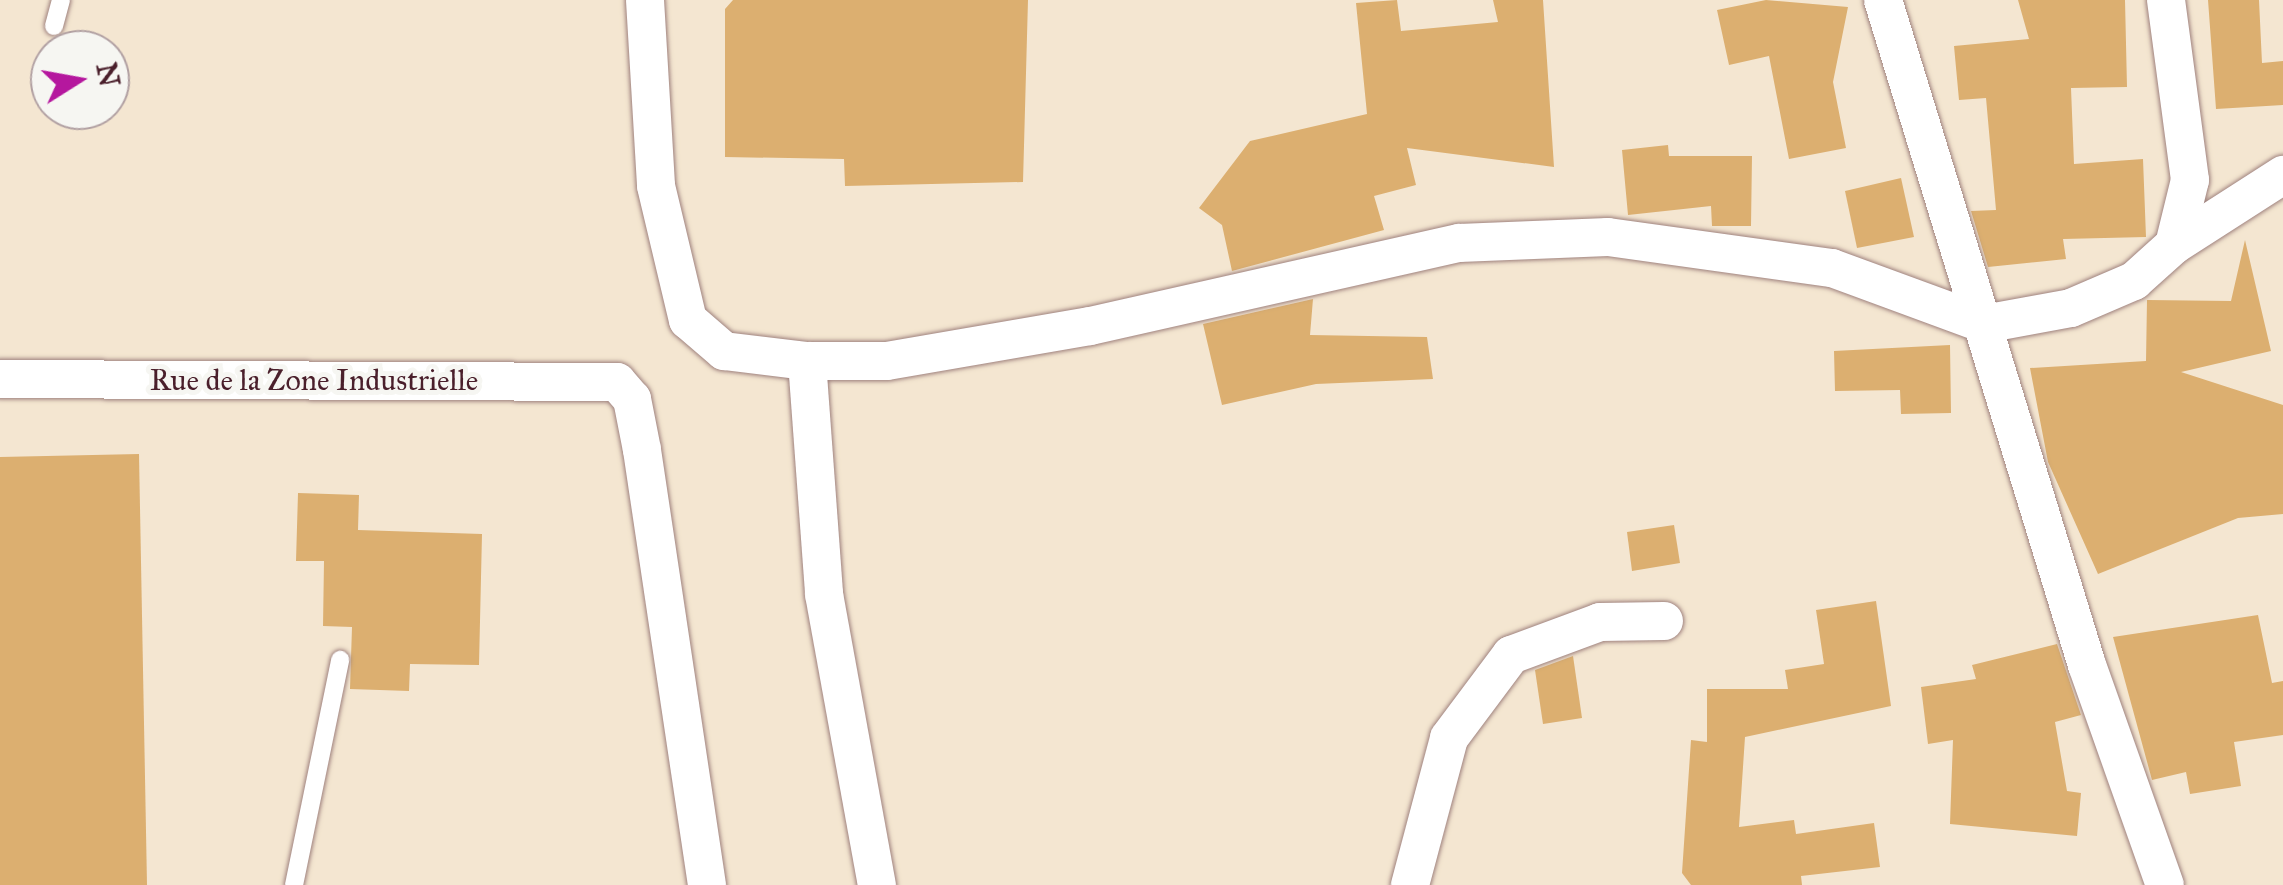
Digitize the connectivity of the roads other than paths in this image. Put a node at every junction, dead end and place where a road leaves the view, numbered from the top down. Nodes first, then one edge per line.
1 (61, 0) edge
2 (645, 0) edge
3 (1883, 0) edge
4 (2166, 0) edge
5 (54, 26) dead end
6 (2283, 175) edge
7 (2174, 246) junction
8 (1984, 324) junction
9 (807, 362) junction
10 (0, 379) edge
11 (1664, 621) dead end
12 (340, 660) dead end
13 (294, 885) edge
14 (707, 885) edge
15 (877, 885) edge
16 (1410, 885) edge
17 (2165, 885) edge

1 - 5 lane
2 - 9 street
3 - 8 street
4 - 7 street
6 - 7 street
7 - 8 street
8 - 9 street
8 - 17 street
9 - 15 street
10 - 14 street, Rue de la Zone Industrielle
11 - 16 street
12 - 13 lane

